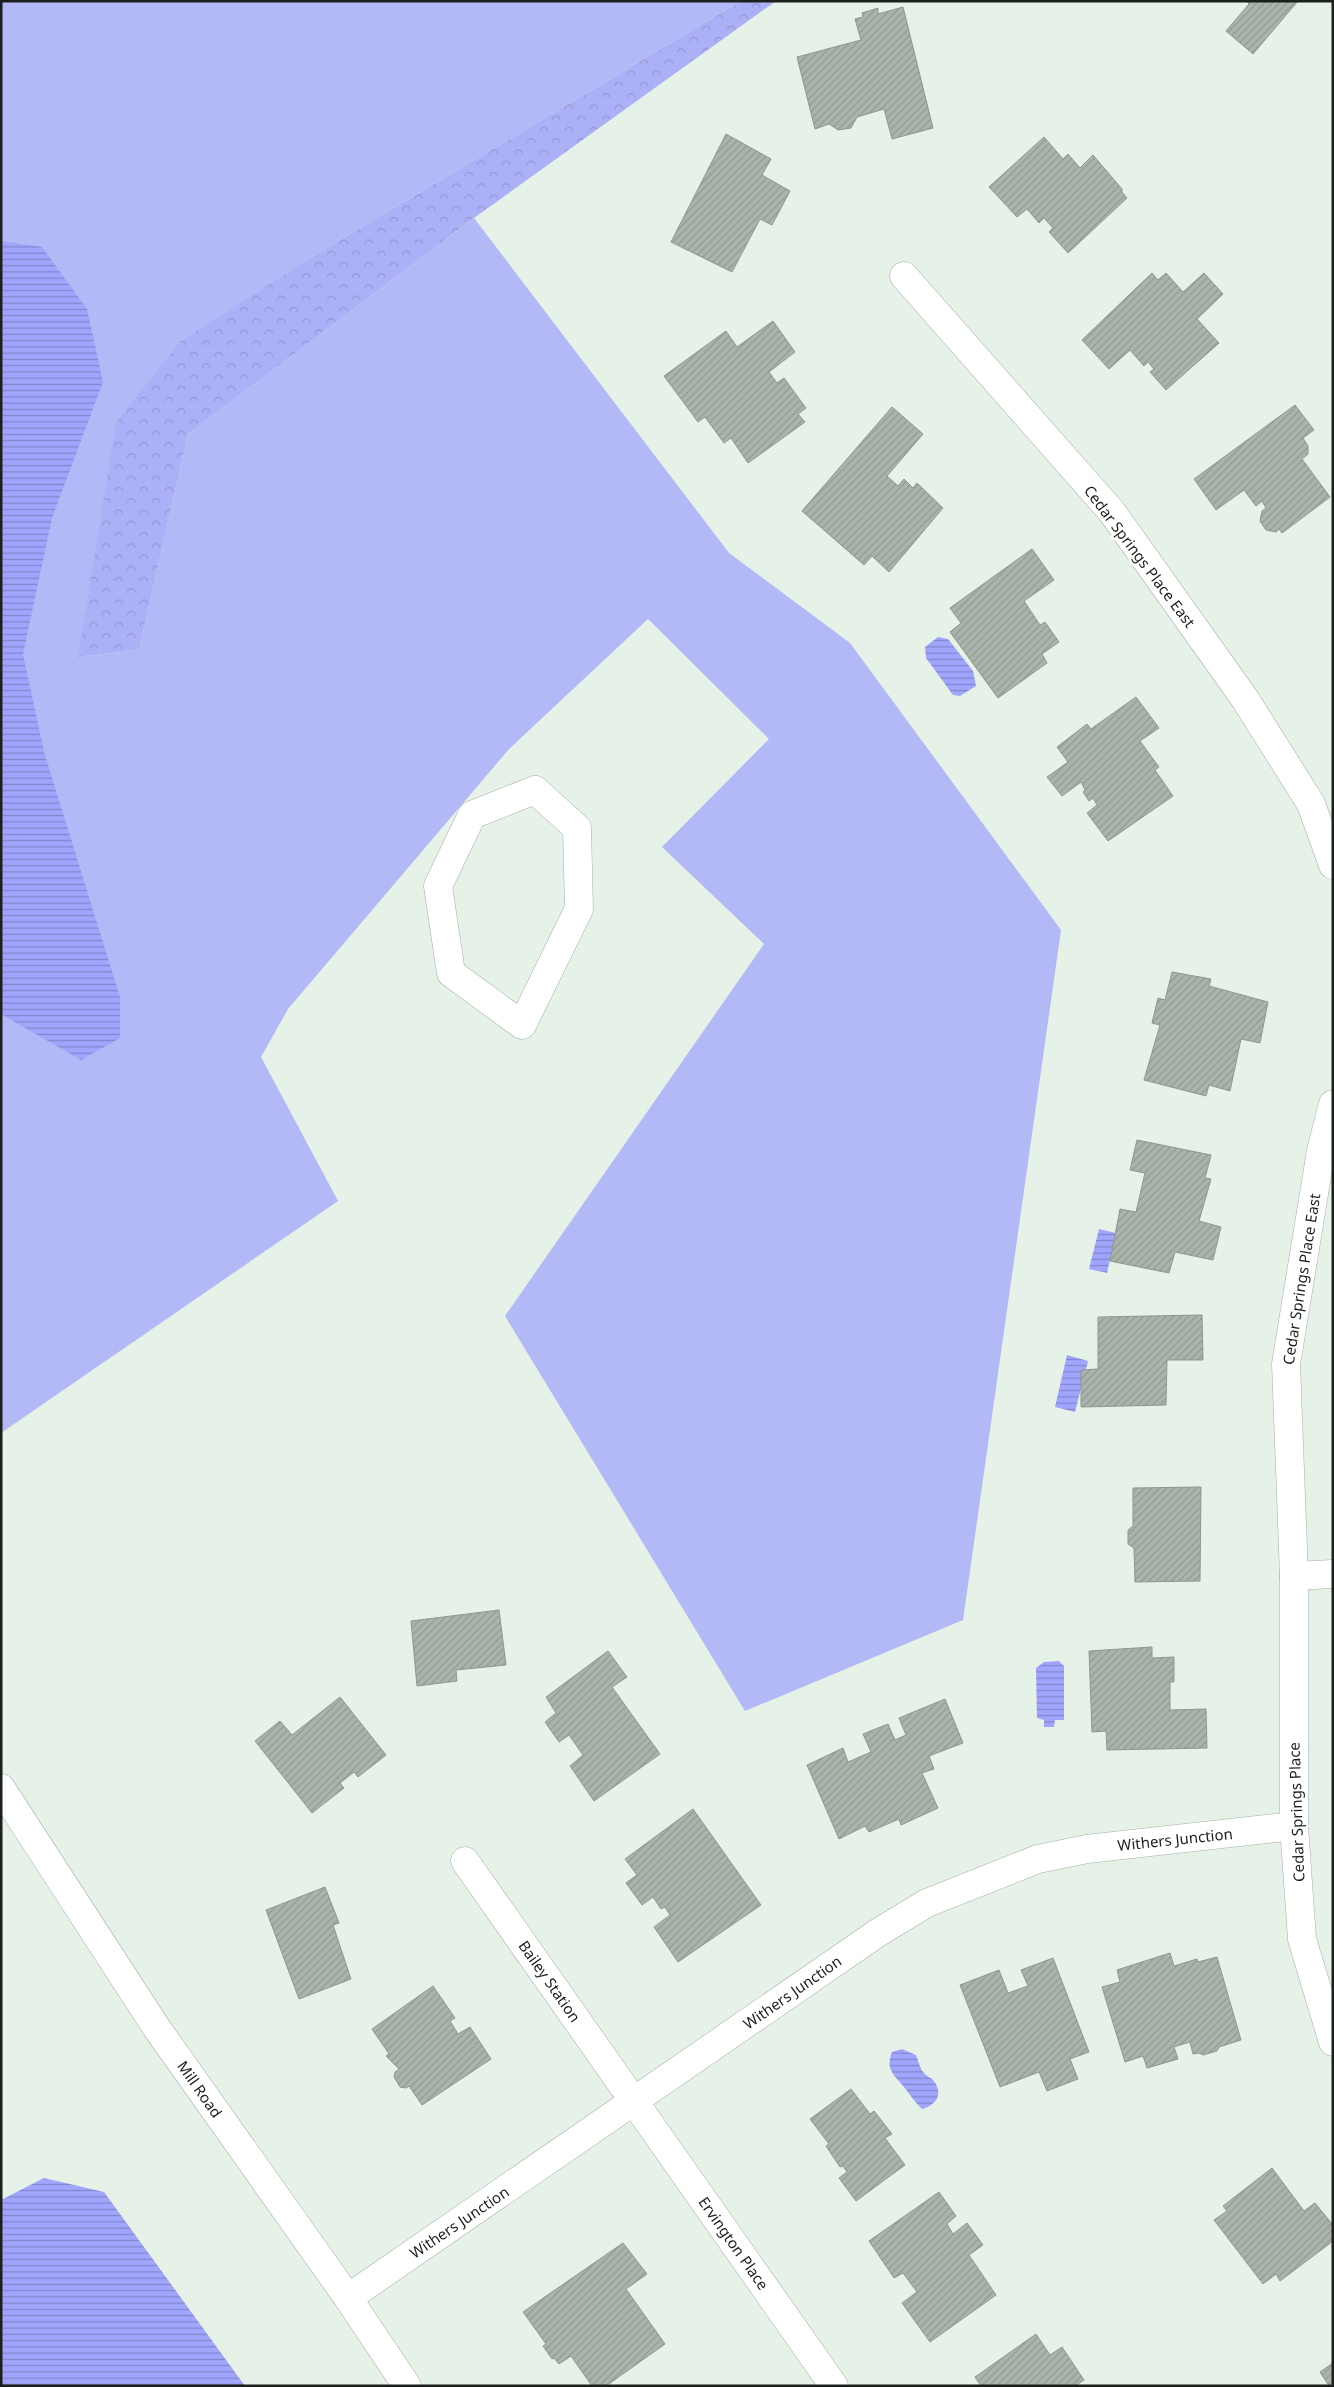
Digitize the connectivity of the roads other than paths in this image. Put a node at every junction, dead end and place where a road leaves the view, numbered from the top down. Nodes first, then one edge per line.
1 (904, 276) dead end
2 (1333, 865) edge
3 (579, 909) joint
4 (1333, 1104) edge
5 (1333, 1574) edge
6 (1294, 1576) junction
7 (1, 1788) edge
8 (1294, 1826) junction
9 (465, 1861) dead end
10 (1333, 2042) edge
11 (635, 2101) junction
12 (348, 2298) junction
13 (407, 2386) edge
14 (834, 2386) edge

1 - 2 street, Cedar Springs Place East
3 - 3 street
4 - 6 street, Cedar Springs Place East
5 - 6 street
6 - 8 street, Cedar Springs Place
7 - 12 street, Mill Road
8 - 10 street, Cedar Springs Place
8 - 11 street, Withers Junction
9 - 11 street, Bailey Station
11 - 12 street, Withers Junction
11 - 14 street, Ervington Place
12 - 13 street, Mill Road

